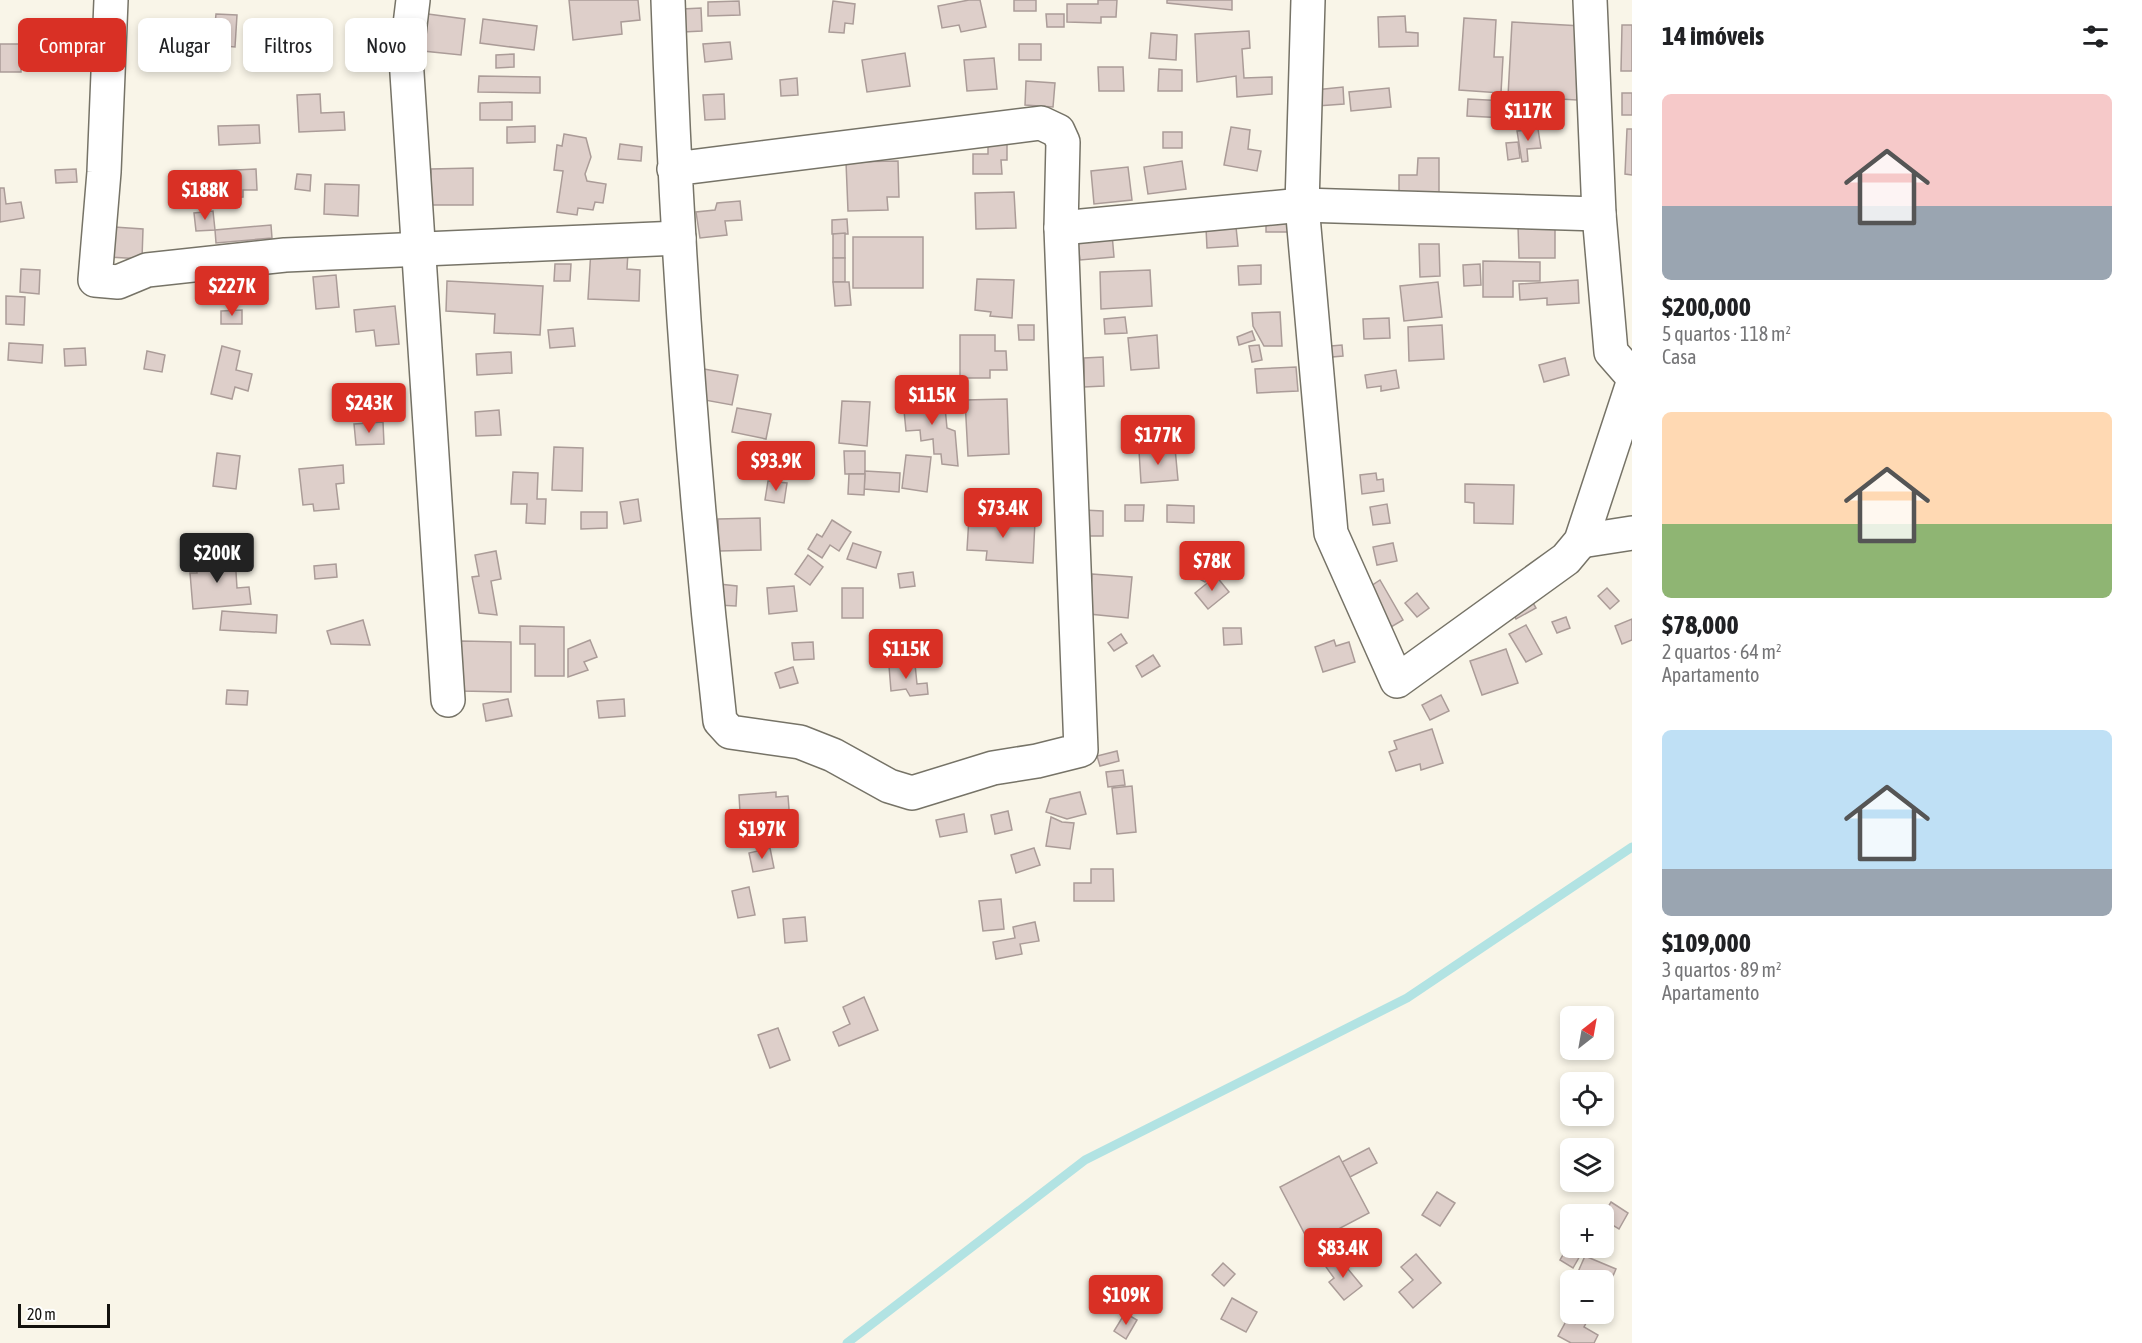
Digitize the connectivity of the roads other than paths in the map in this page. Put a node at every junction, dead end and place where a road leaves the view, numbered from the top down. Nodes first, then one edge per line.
1 (111, 0) edge
2 (413, 0) edge
3 (669, 0) edge
4 (1308, 0) edge
5 (1590, 0) edge
6 (674, 169) junction
7 (1302, 205) junction
8 (1599, 214) junction
9 (1061, 228) junction
10 (679, 238) junction
11 (420, 250) junction
12 (1632, 376) edge
13 (1632, 386) edge
14 (1632, 533) edge
15 (1581, 540) junction
16 (448, 699) dead end

1 - 11 street
2 - 11 street
3 - 6 street
4 - 7 street
5 - 8 street
6 - 9 street
6 - 10 street
7 - 8 street
7 - 9 street
7 - 15 street
8 - 12 street
9 - 10 street
10 - 11 street
11 - 16 street
13 - 15 street
14 - 15 street

